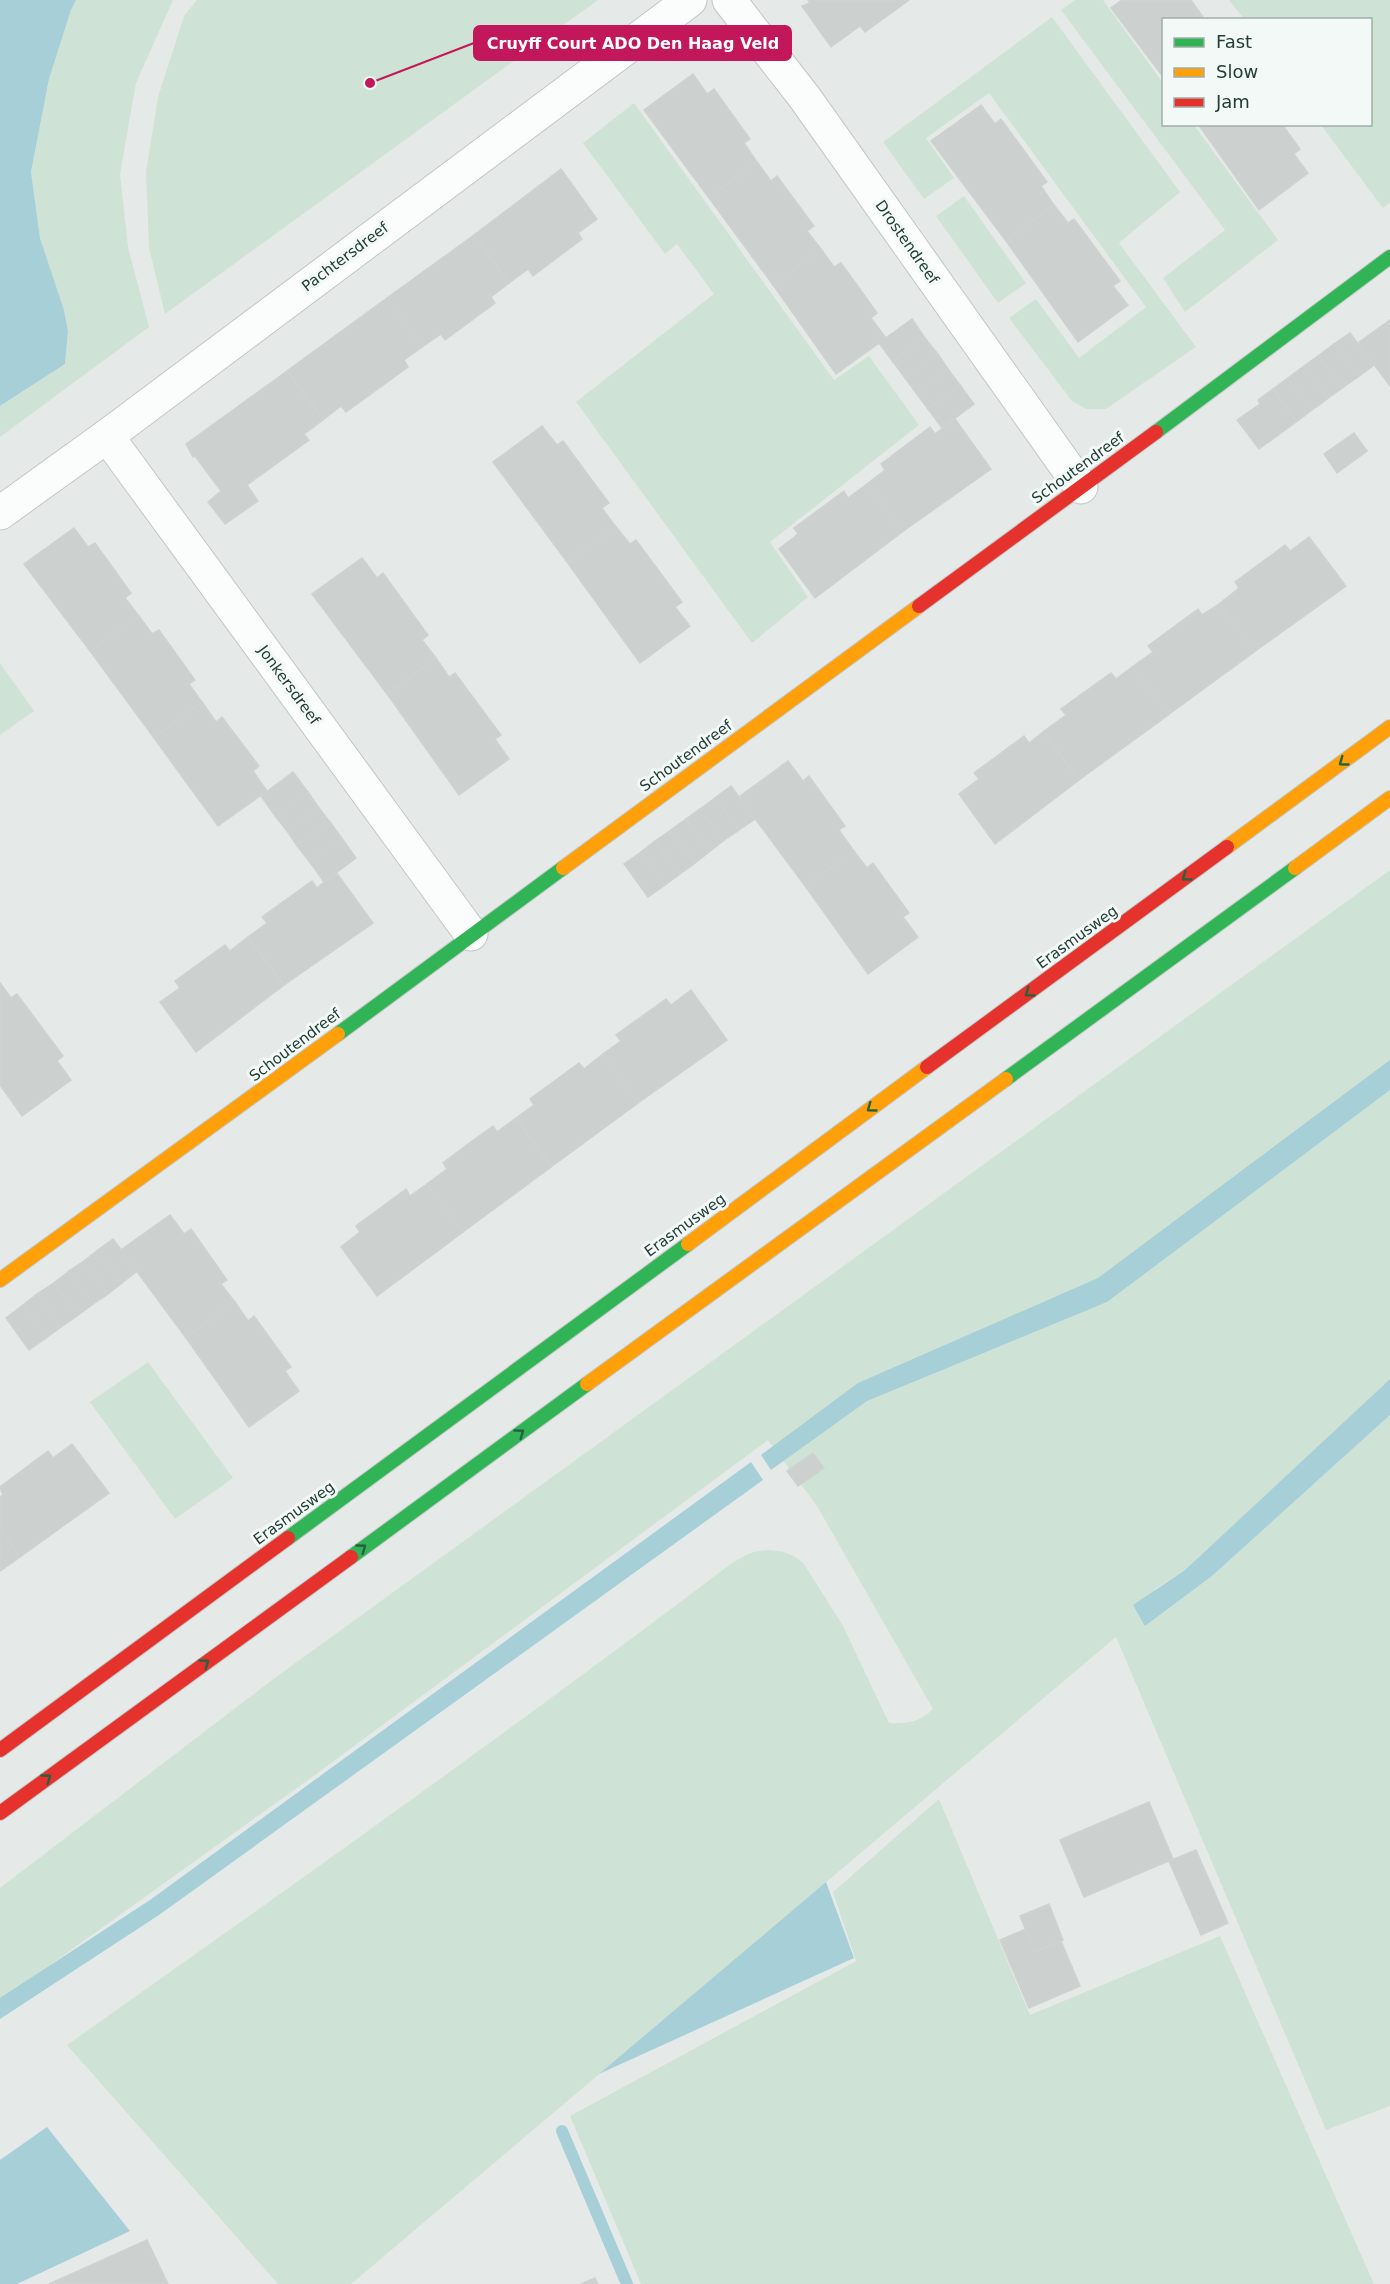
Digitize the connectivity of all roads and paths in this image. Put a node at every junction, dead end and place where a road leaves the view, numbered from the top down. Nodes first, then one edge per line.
1 (690, 0) edge
2 (729, 0) edge
3 (1390, 257) edge
4 (107, 436) junction
5 (1081, 487) junction
6 (0, 513) edge
7 (1390, 727) edge
8 (1390, 798) edge
9 (471, 934) junction
10 (0, 1280) edge
11 (0, 1750) edge
12 (0, 1813) edge

1 - 4 street, Pachtersdreef
2 - 5 street, Drostendreef
3 - 5 main road, Schoutendreef
4 - 6 street, Pachtersdreef
4 - 9 street, Jonkersdreef
5 - 9 main road, Schoutendreef
7 -> 11 main road, Erasmusweg
12 -> 8 main road
9 - 10 main road, Schoutendreef

